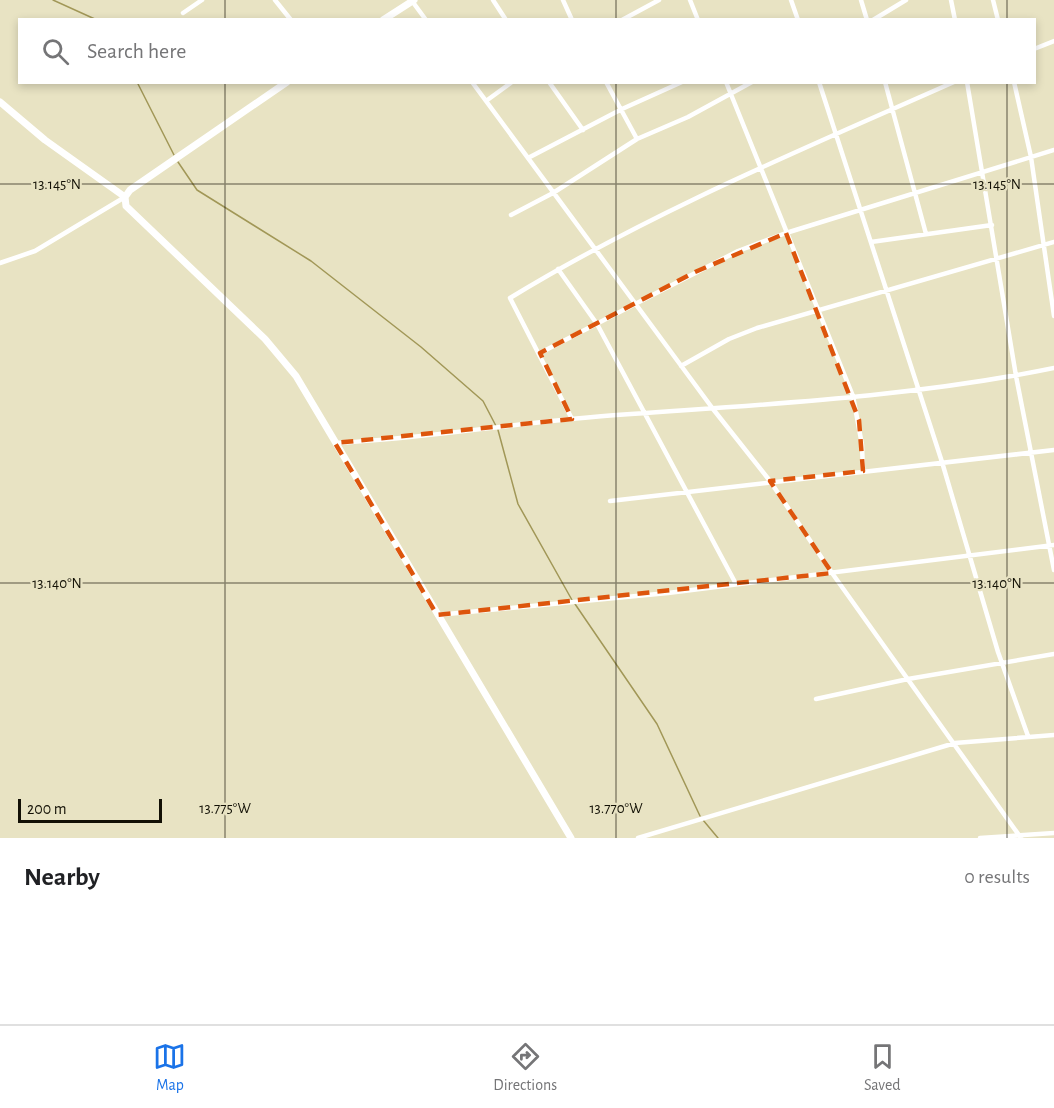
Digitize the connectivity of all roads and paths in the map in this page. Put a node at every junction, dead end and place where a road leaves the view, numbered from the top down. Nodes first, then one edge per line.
1 (202, 0) edge
2 (275, 0) edge
3 (413, 0) edge
4 (493, 0) edge
5 (562, 0) edge
6 (659, 0) edge
7 (690, 0) edge
8 (791, 0) edge
9 (861, 0) edge
10 (906, 0) edge
11 (951, 0) edge
12 (993, 0) edge
13 (183, 13) dead end
14 (289, 18) edge
15 (386, 18) edge
16 (425, 18) edge
17 (505, 18) edge
18 (571, 18) edge
19 (626, 18) edge
20 (698, 18) edge
21 (797, 18) edge
22 (866, 18) edge
23 (876, 18) edge
24 (955, 18) edge
25 (998, 18) edge
26 (1054, 41) edge
27 (1036, 49) edge
28 (284, 84) edge
29 (473, 84) edge
30 (509, 84) edge
31 (550, 84) edge
32 (607, 84) edge
33 (678, 84) edge
34 (727, 84) edge
35 (748, 84) edge
36 (820, 84) edge
37 (886, 84) edge
38 (949, 84) edge
39 (967, 84) edge
40 (1014, 84) edge
41 (731, 94) junction
42 (486, 101) junction
43 (0, 102) edge
44 (622, 109) junction
45 (893, 109) junction
46 (583, 130) junction
47 (836, 133) junction
48 (637, 139) junction
49 (1054, 150) edge
50 (1031, 157) junction
51 (528, 158) junction
52 (761, 167) junction
53 (983, 172) junction
54 (553, 193) junction
55 (915, 193) junction
56 (125, 197) junction
57 (861, 209) junction
58 (511, 215) dead end
59 (992, 225) junction
60 (786, 233) junction
61 (926, 234) junction
62 (871, 242) junction
63 (1054, 242) edge
64 (1045, 244) junction
65 (594, 249) junction
66 (997, 258) junction
67 (0, 263) edge
68 (558, 269) junction
69 (886, 289) junction
70 (635, 303) junction
71 (818, 310) junction
72 (1054, 316) edge
73 (597, 324) junction
74 (540, 353) junction
75 (681, 366) junction
76 (1054, 368) edge
77 (1016, 376) junction
78 (919, 389) junction
79 (853, 396) junction
80 (713, 409) junction
81 (645, 413) junction
82 (572, 419) junction
83 (335, 443) junction
84 (1054, 450) edge
85 (1032, 453) junction
86 (942, 462) junction
87 (863, 471) junction
88 (770, 482) junction
89 (689, 492) junction
90 (610, 501) dead end
91 (1052, 545) edge
92 (969, 555) junction
93 (1054, 570) edge
94 (832, 573) junction
95 (736, 584) junction
96 (437, 615) junction
97 (1054, 654) edge
98 (1004, 664) junction
99 (908, 679) junction
100 (816, 699) dead end
101 (1054, 735) edge
102 (1028, 736) junction
103 (955, 743) junction
104 (1054, 833) edge
105 (1020, 837) edge
106 (571, 838) edge
107 (638, 838) edge
108 (980, 838) edge

1 - 13 street
2 - 14 street
3 - 15 street
3 - 16 street
4 - 17 street
5 - 18 street
6 - 19 street
7 - 20 street
8 - 21 street
9 - 22 street
10 - 23 street
11 - 24 street
12 - 25 street
26 - 27 street
28 - 56 street
29 - 42 street
30 - 42 street
31 - 46 street
32 - 44 street
33 - 44 street
34 - 41 street
35 - 41 street
36 - 47 street
37 - 45 street
38 - 45 street
39 - 53 street
40 - 50 street
41 - 48 street
41 - 52 street
42 - 51 street
43 - 56 street
44 - 46 street
44 - 48 street
45 - 47 street
45 - 55 street
46 - 51 street
47 - 52 street
47 - 57 street
48 - 54 street
49 - 50 street
50 - 53 street
50 - 64 street
51 - 54 street
52 - 60 street
52 - 65 street
53 - 55 street
53 - 59 street
54 - 58 street
54 - 65 street
55 - 57 street
55 - 61 street
56 - 67 street
56 - 83 street
57 - 60 street
57 - 62 street
59 - 61 street
59 - 66 street
60 - 70 street
60 - 71 street
61 - 62 street
62 - 69 street
63 - 64 street
64 - 66 street
64 - 72 street
65 - 68 street
65 - 70 street
66 - 69 street
66 - 77 street
68 - 73 street
68 - 74 street
69 - 71 street
69 - 78 street
70 - 73 street
70 - 75 street
71 - 75 street
71 - 79 street
73 - 74 street
73 - 81 street
74 - 82 street
75 - 80 street
76 - 77 street
77 - 78 street
77 - 85 street
78 - 79 street
78 - 86 street
79 - 80 street
79 - 87 street
80 - 81 street
80 - 88 street
81 - 82 street
81 - 89 street
82 - 83 street
83 - 96 street
84 - 85 street
85 - 86 street
85 - 91 street
86 - 87 street
86 - 92 street
87 - 88 street
88 - 89 street
88 - 94 street
89 - 90 street
89 - 95 street
91 - 92 street
91 - 93 street
92 - 94 street
92 - 98 street
94 - 95 street
94 - 99 street
95 - 96 street
96 - 106 street
97 - 98 street
98 - 99 street
98 - 102 street
99 - 100 street
99 - 103 street
101 - 102 street
102 - 103 street
103 - 105 street
103 - 107 street
104 - 105 street
105 - 108 street

